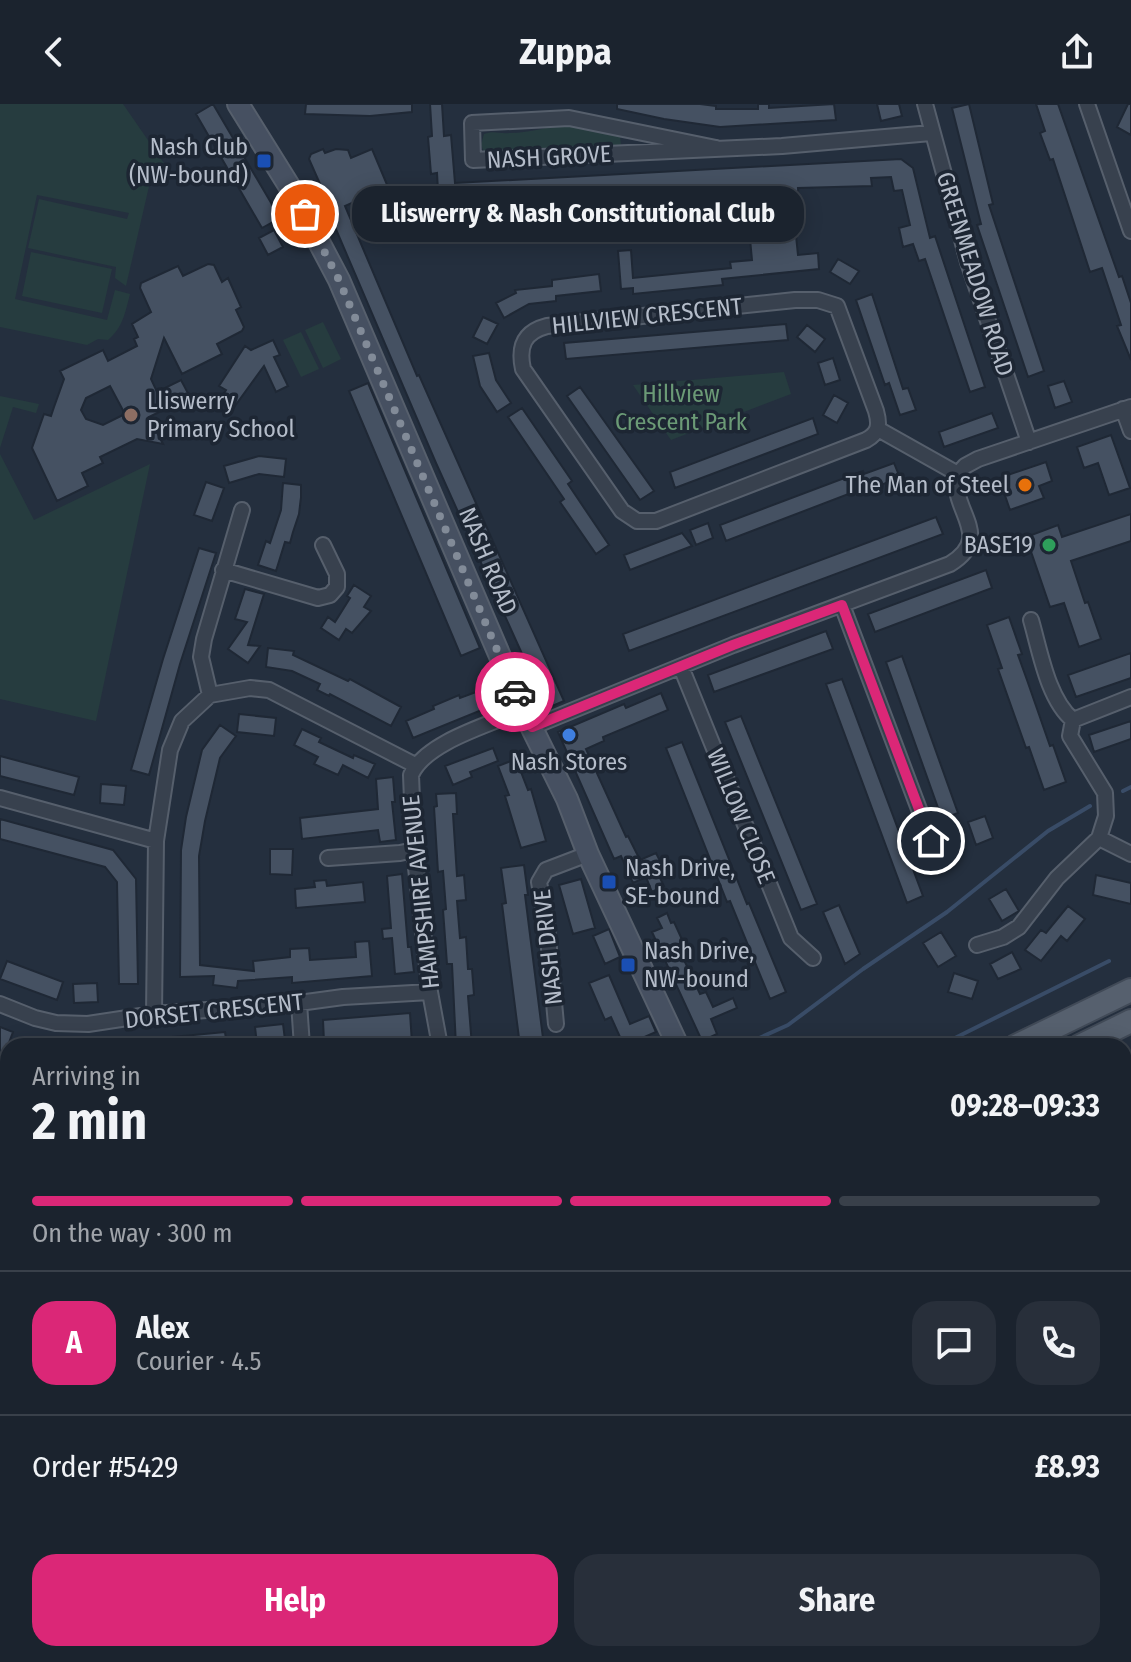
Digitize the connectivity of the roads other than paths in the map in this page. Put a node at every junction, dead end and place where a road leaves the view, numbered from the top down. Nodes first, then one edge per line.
1 (238, 104) edge
2 (925, 104) edge
3 (1087, 104) edge
4 (931, 133) junction
5 (716, 148) junction
6 (1131, 231) edge
7 (1127, 408) edge
8 (878, 429) junction
9 (1131, 431) edge
10 (1029, 442) junction
11 (958, 474) junction
12 (242, 510) dead end
13 (323, 545) dead end
14 (223, 570) junction
15 (842, 605) junction
16 (1031, 620) dead end
17 (681, 667) junction
18 (210, 695) junction
19 (1131, 697) edge
20 (527, 719) junction
21 (1073, 720) junction
22 (415, 765) junction
23 (0, 798) edge
24 (1099, 838) junction
25 (156, 841) junction
26 (414, 850) junction
27 (588, 854) junction
28 (1131, 854) edge
29 (949, 855) dead end
30 (328, 858) dead end
31 (977, 945) dead end
32 (813, 958) dead end
33 (1131, 990) edge
34 (430, 992) junction
35 (299, 1003) junction
36 (0, 1004) edge
37 (154, 1014) junction
38 (1131, 1021) edge
39 (556, 1024) dead end
40 (301, 1038) edge
41 (439, 1038) edge
42 (674, 1038) edge
43 (1032, 1038) edge
44 (1096, 1038) edge

1 - 20 street, NASH ROAD
2 - 4 street, GREENMEADOW ROAD
3 - 6 street
4 - 5 street, NASH GROVE
4 - 10 street, GREENMEADOW ROAD
5 - 5 street, NASH GROVE
7 - 9 street
7 - 10 street
8 - 8 street, HILLVIEW CRESCENT
8 - 11 street
10 - 11 street
11 - 15 street, HAMPSHIRE AVENUE
12 - 14 street
13 - 14 street
14 - 18 street
15 - 17 street, HAMPSHIRE AVENUE
15 - 29 street
16 - 21 street
17 - 20 street, HAMPSHIRE AVENUE
17 - 32 street, WILLOW CLOSE
18 - 22 street
18 - 25 street
19 - 21 street
20 - 22 street, HAMPSHIRE AVENUE
20 - 27 street, NASH ROAD
21 - 24 street
22 - 26 street, HAMPSHIRE AVENUE
23 - 25 street
24 - 28 street
24 - 31 street
25 - 37 street
26 - 30 street
26 - 34 street, HAMPSHIRE AVENUE
27 - 39 street, NASH DRIVE
27 - 42 street, NASH ROAD
33 - 43 main road
34 - 35 street, DORSET CRESCENT
34 - 41 street, HAMPSHIRE AVENUE
35 - 37 street, DORSET CRESCENT
35 - 40 street
36 - 37 street, DORSET CRESCENT
38 - 44 main road

